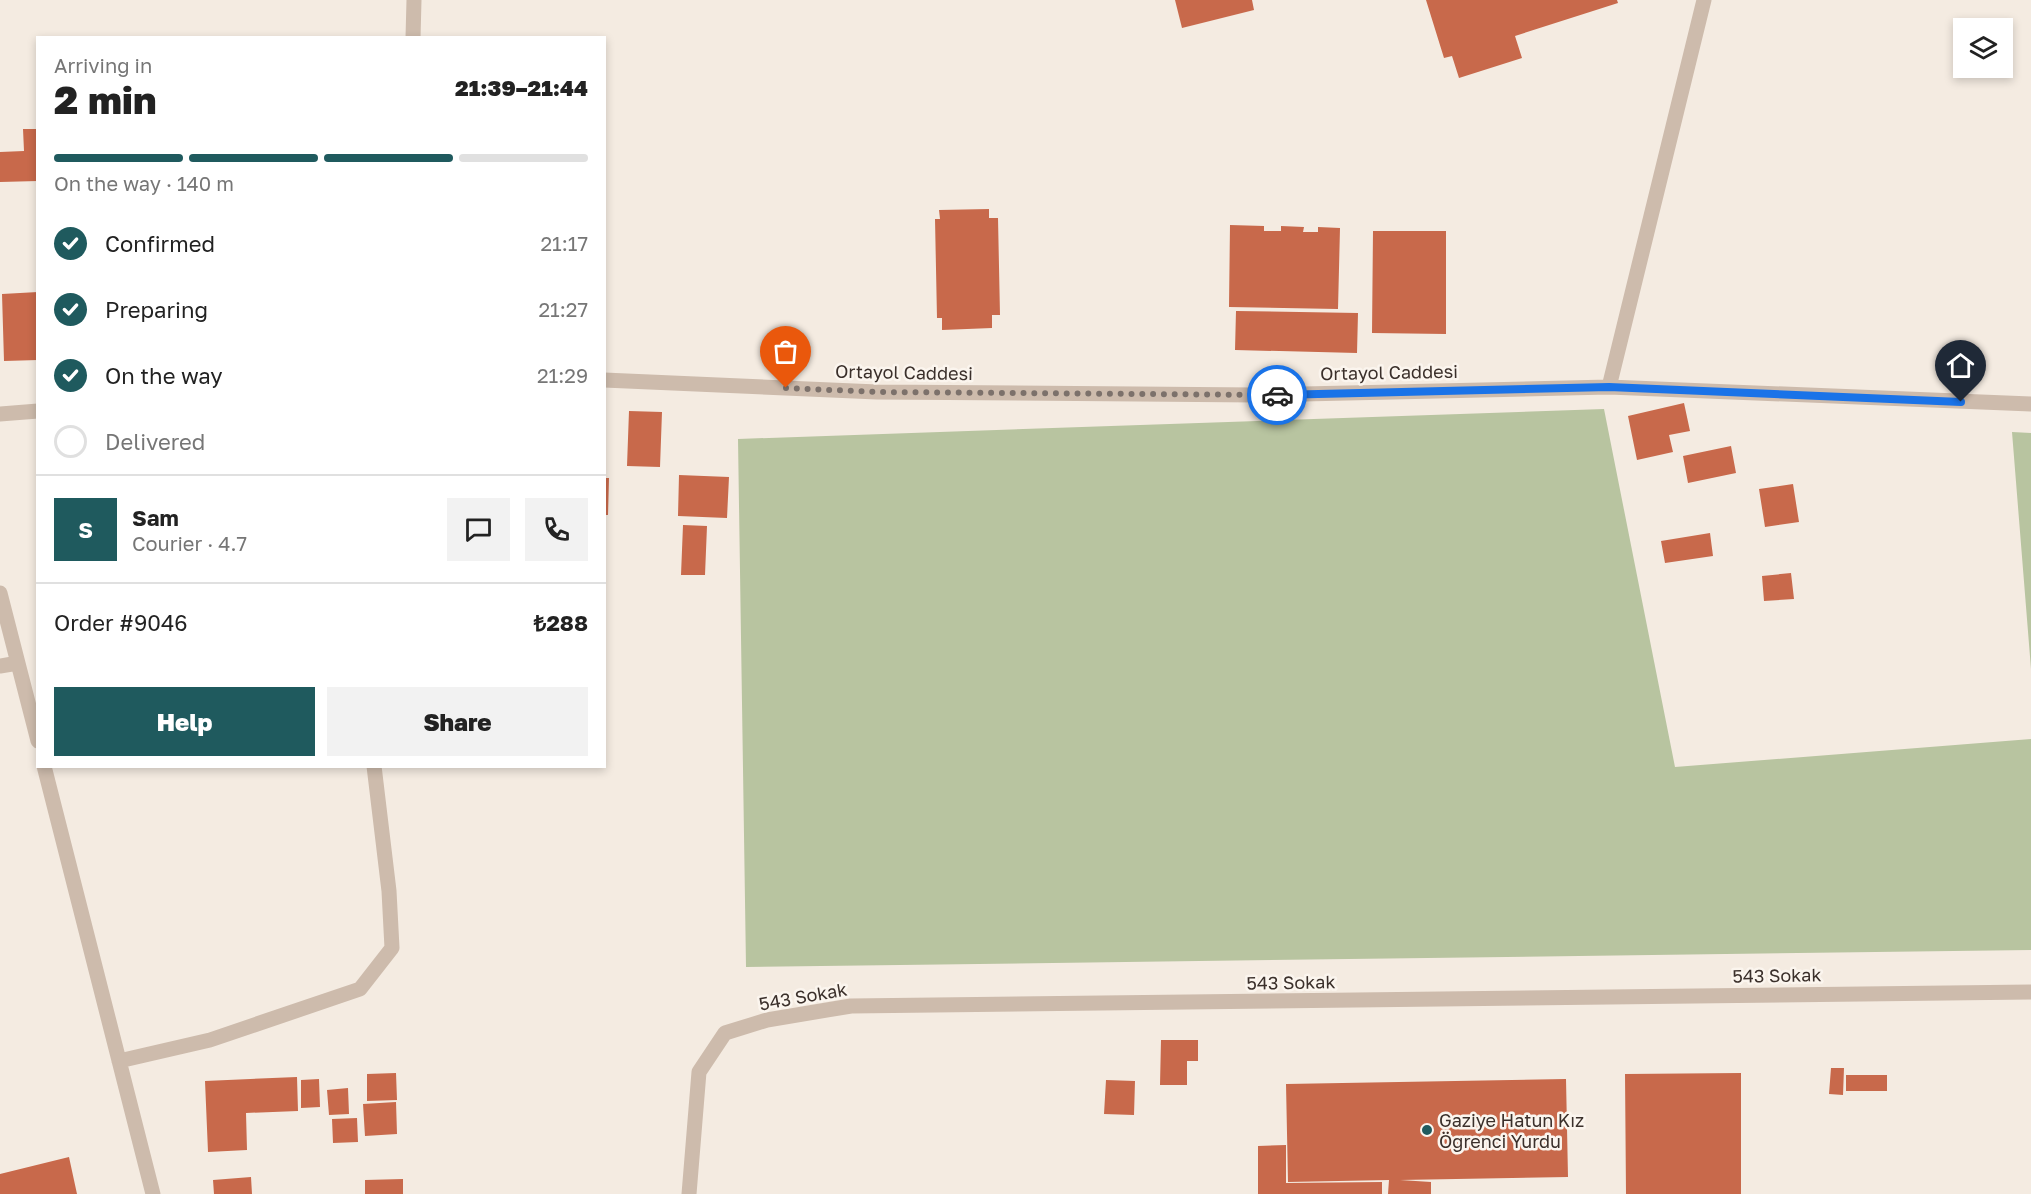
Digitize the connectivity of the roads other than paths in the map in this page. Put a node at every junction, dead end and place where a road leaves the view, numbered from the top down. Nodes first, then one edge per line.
1 (414, 0) edge
2 (1704, 0) edge
3 (413, 36) edge
4 (606, 380) edge
5 (1609, 387) junction
6 (2031, 404) edge
7 (36, 411) edge
8 (0, 414) edge
9 (0, 593) edge
10 (18, 663) junction
11 (0, 666) edge
12 (36, 733) edge
13 (45, 768) edge
14 (374, 768) edge
15 (2031, 992) edge
16 (119, 1061) junction
17 (153, 1194) edge
18 (689, 1194) edge

1 - 3 street
2 - 5 street
4 - 5 street, Ortayol Caddesi
5 - 6 street, Ortayol Caddesi
7 - 8 street
9 - 10 street
10 - 11 street
10 - 12 street
13 - 16 street
14 - 16 street
15 - 18 street, 543 Sokak
16 - 17 street

